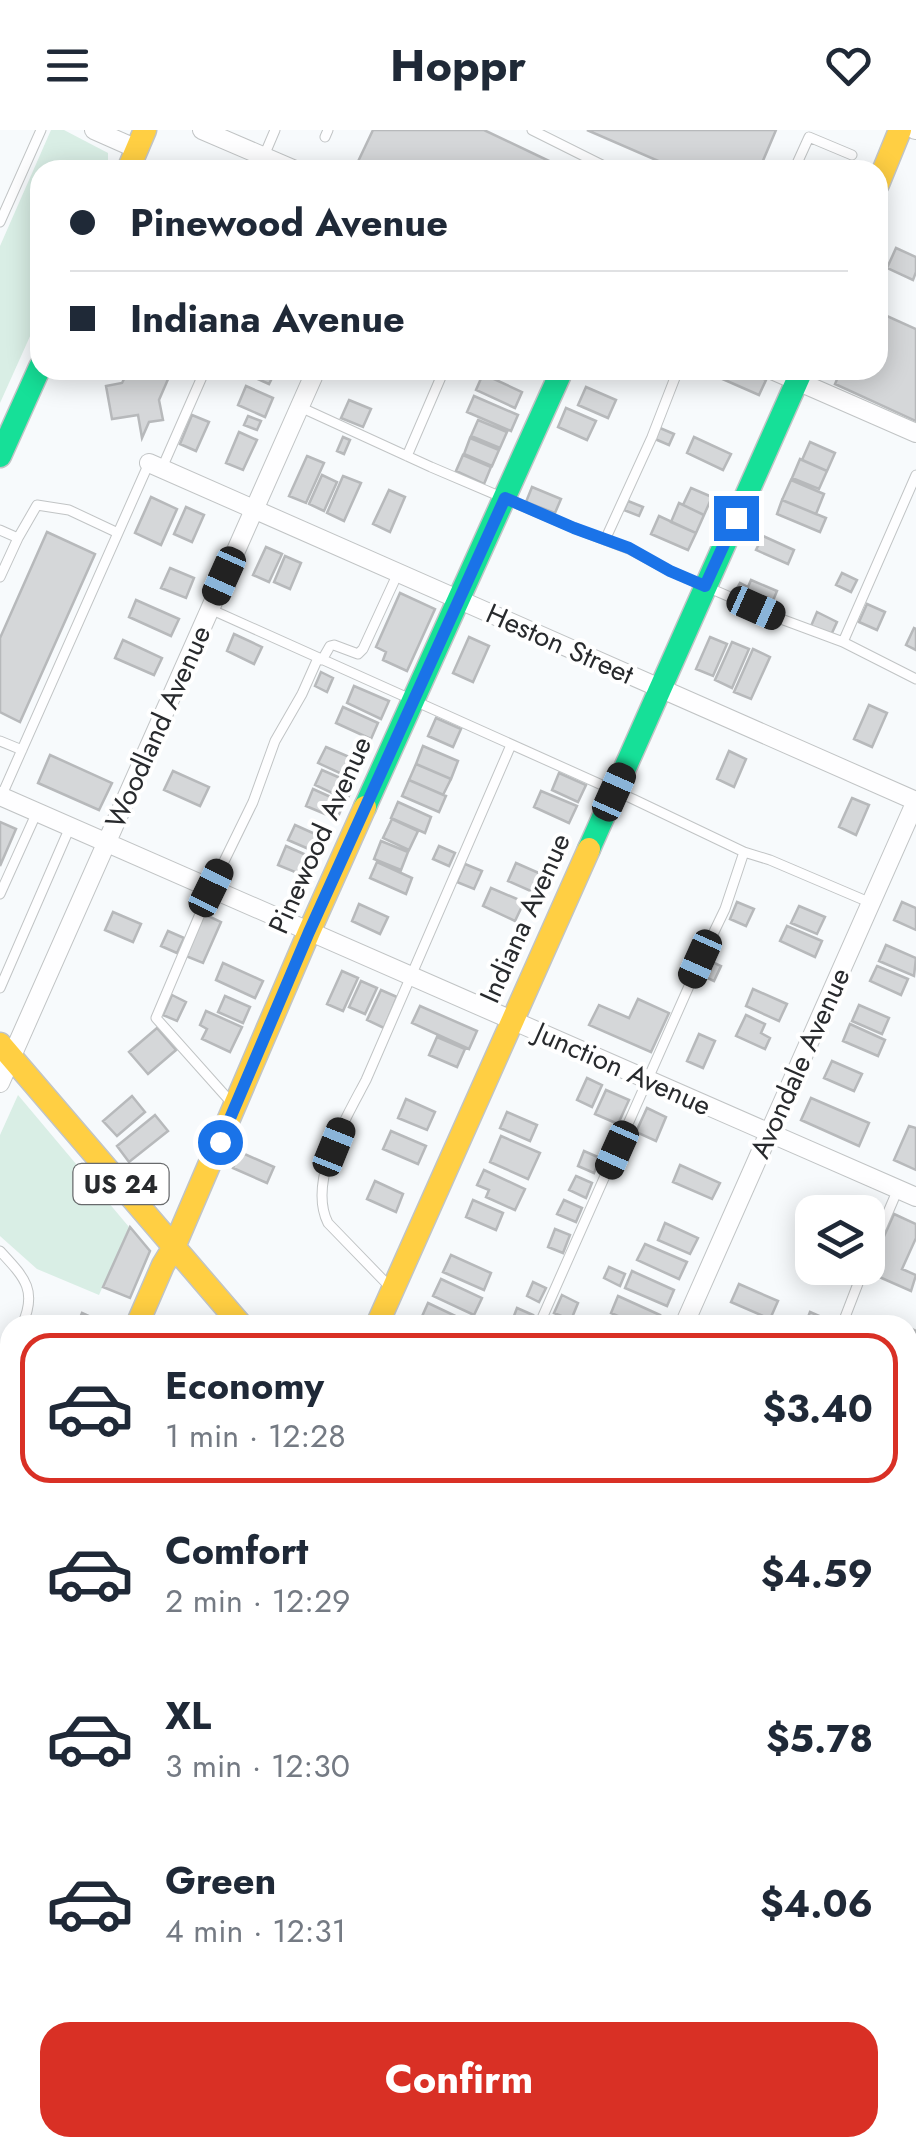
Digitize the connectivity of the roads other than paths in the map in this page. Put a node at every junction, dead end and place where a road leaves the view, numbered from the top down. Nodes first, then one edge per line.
1 (41, 130) edge
2 (94, 130) edge
3 (202, 130) edge
4 (275, 130) edge
5 (532, 130) edge
6 (900, 130) edge
7 (852, 155) dead end
8 (137, 156) edge
9 (256, 160) edge
10 (262, 160) edge
11 (592, 160) edge
12 (798, 160) edge
13 (888, 160) edge
14 (0, 222) edge
15 (34, 380) edge
16 (201, 380) edge
17 (312, 380) edge
18 (440, 380) edge
19 (558, 380) edge
20 (674, 380) edge
21 (797, 380) edge
22 (807, 380) edge
23 (300, 407) junction
24 (916, 433) edge
25 (0, 456) edge
26 (407, 456) junction
27 (155, 466) junction
28 (916, 476) edge
29 (505, 498) junction
30 (254, 510) junction
31 (0, 530) edge
32 (118, 533) junction
33 (18, 538) junction
34 (606, 540) junction
35 (398, 573) junction
36 (0, 577) edge
37 (705, 586) junction
38 (459, 600) junction
39 (210, 609) junction
40 (843, 642) junction
41 (320, 660) junction
42 (916, 679) edge
43 (660, 688) junction
44 (412, 701) junction
45 (0, 740) edge
46 (511, 744) junction
47 (22, 750) junction
48 (614, 792) junction
49 (0, 796) edge
50 (916, 801) edge
51 (37, 812) junction
52 (70, 827) junction
53 (106, 843) junction
54 (744, 852) junction
55 (211, 888) junction
56 (0, 894) edge
57 (871, 903) junction
58 (309, 932) junction
59 (410, 976) junction
60 (0, 988) edge
61 (512, 1020) junction
62 (6, 1051) edge
63 (648, 1080) junction
64 (0, 1083) edge
65 (236, 1107) junction
66 (770, 1133) junction
67 (898, 1190) junction
68 (916, 1197) edge
69 (885, 1220) edge
70 (174, 1246) junction
71 (0, 1251) edge
72 (857, 1285) edge
73 (393, 1290) junction
74 (27, 1315) edge
75 (141, 1315) edge
76 (232, 1315) edge
77 (382, 1315) edge
78 (543, 1315) edge
79 (688, 1315) edge
80 (846, 1315) edge

1 - 14 lane
2 - 8 street
3 - 9 street
4 - 10 lane
5 - 11 lane
6 - 13 street
7 - 12 lane
15 - 25 street
16 - 27 lane
17 - 23 street, Woodland Avenue
18 - 26 lane
19 - 29 street, Pinewood Avenue
20 - 34 lane
21 - 37 street, Indiana Avenue
22 - 24 street
23 - 26 lane
23 - 30 street, Woodland Avenue
26 - 29 lane
27 - 30 street, Heston Street
27 - 32 lane
28 - 40 lane
29 - 34 lane
29 - 38 street, Pinewood Avenue
30 - 35 street, Heston Street
30 - 39 street, Woodland Avenue
31 - 33 lane
32 - 33 lane
32 - 47 lane
33 - 36 lane
34 - 37 lane
35 - 38 street, Heston Street
35 - 41 lane
37 - 40 lane
37 - 43 street, Indiana Avenue
38 - 43 street, Heston Street
38 - 44 street, Pinewood Avenue
39 - 41 lane
39 - 53 street, Woodland Avenue
40 - 42 lane
41 - 44 lane
41 - 55 lane
43 - 48 street, Indiana Avenue
43 - 50 street, Heston Street
44 - 46 lane
44 - 58 street, Pinewood Avenue
45 - 47 lane
46 - 48 lane
46 - 59 lane
47 - 49 lane
48 - 54 lane
48 - 61 street, Indiana Avenue
49 - 51 street, Junction Avenue
50 - 57 street, Avondale Avenue
51 - 52 street, Junction Avenue
51 - 56 lane
52 - 53 street, Junction Avenue
52 - 60 lane
53 - 55 street, Junction Avenue
53 - 62 street, Woodland Avenue
54 - 57 lane
54 - 63 lane
55 - 58 street, Junction Avenue
55 - 65 lane
57 - 66 street, Avondale Avenue
58 - 59 street, Junction Avenue
58 - 65 street, Pinewood Avenue
59 - 61 street, Junction Avenue
59 - 73 lane
61 - 63 street, Junction Avenue
61 - 73 street, Indiana Avenue
62 - 64 street, Woodland Avenue
62 - 70 street, US 24
63 - 66 street, Junction Avenue
63 - 78 lane
65 - 70 street, Pinewood Avenue
66 - 67 street, Junction Avenue
66 - 79 street, Avondale Avenue
67 - 68 street, Junction Avenue
67 - 69 lane
70 - 75 street, Pinewood Avenue
70 - 76 street, US 24
71 - 74 lane
72 - 80 lane
73 - 77 street, Indiana Avenue

